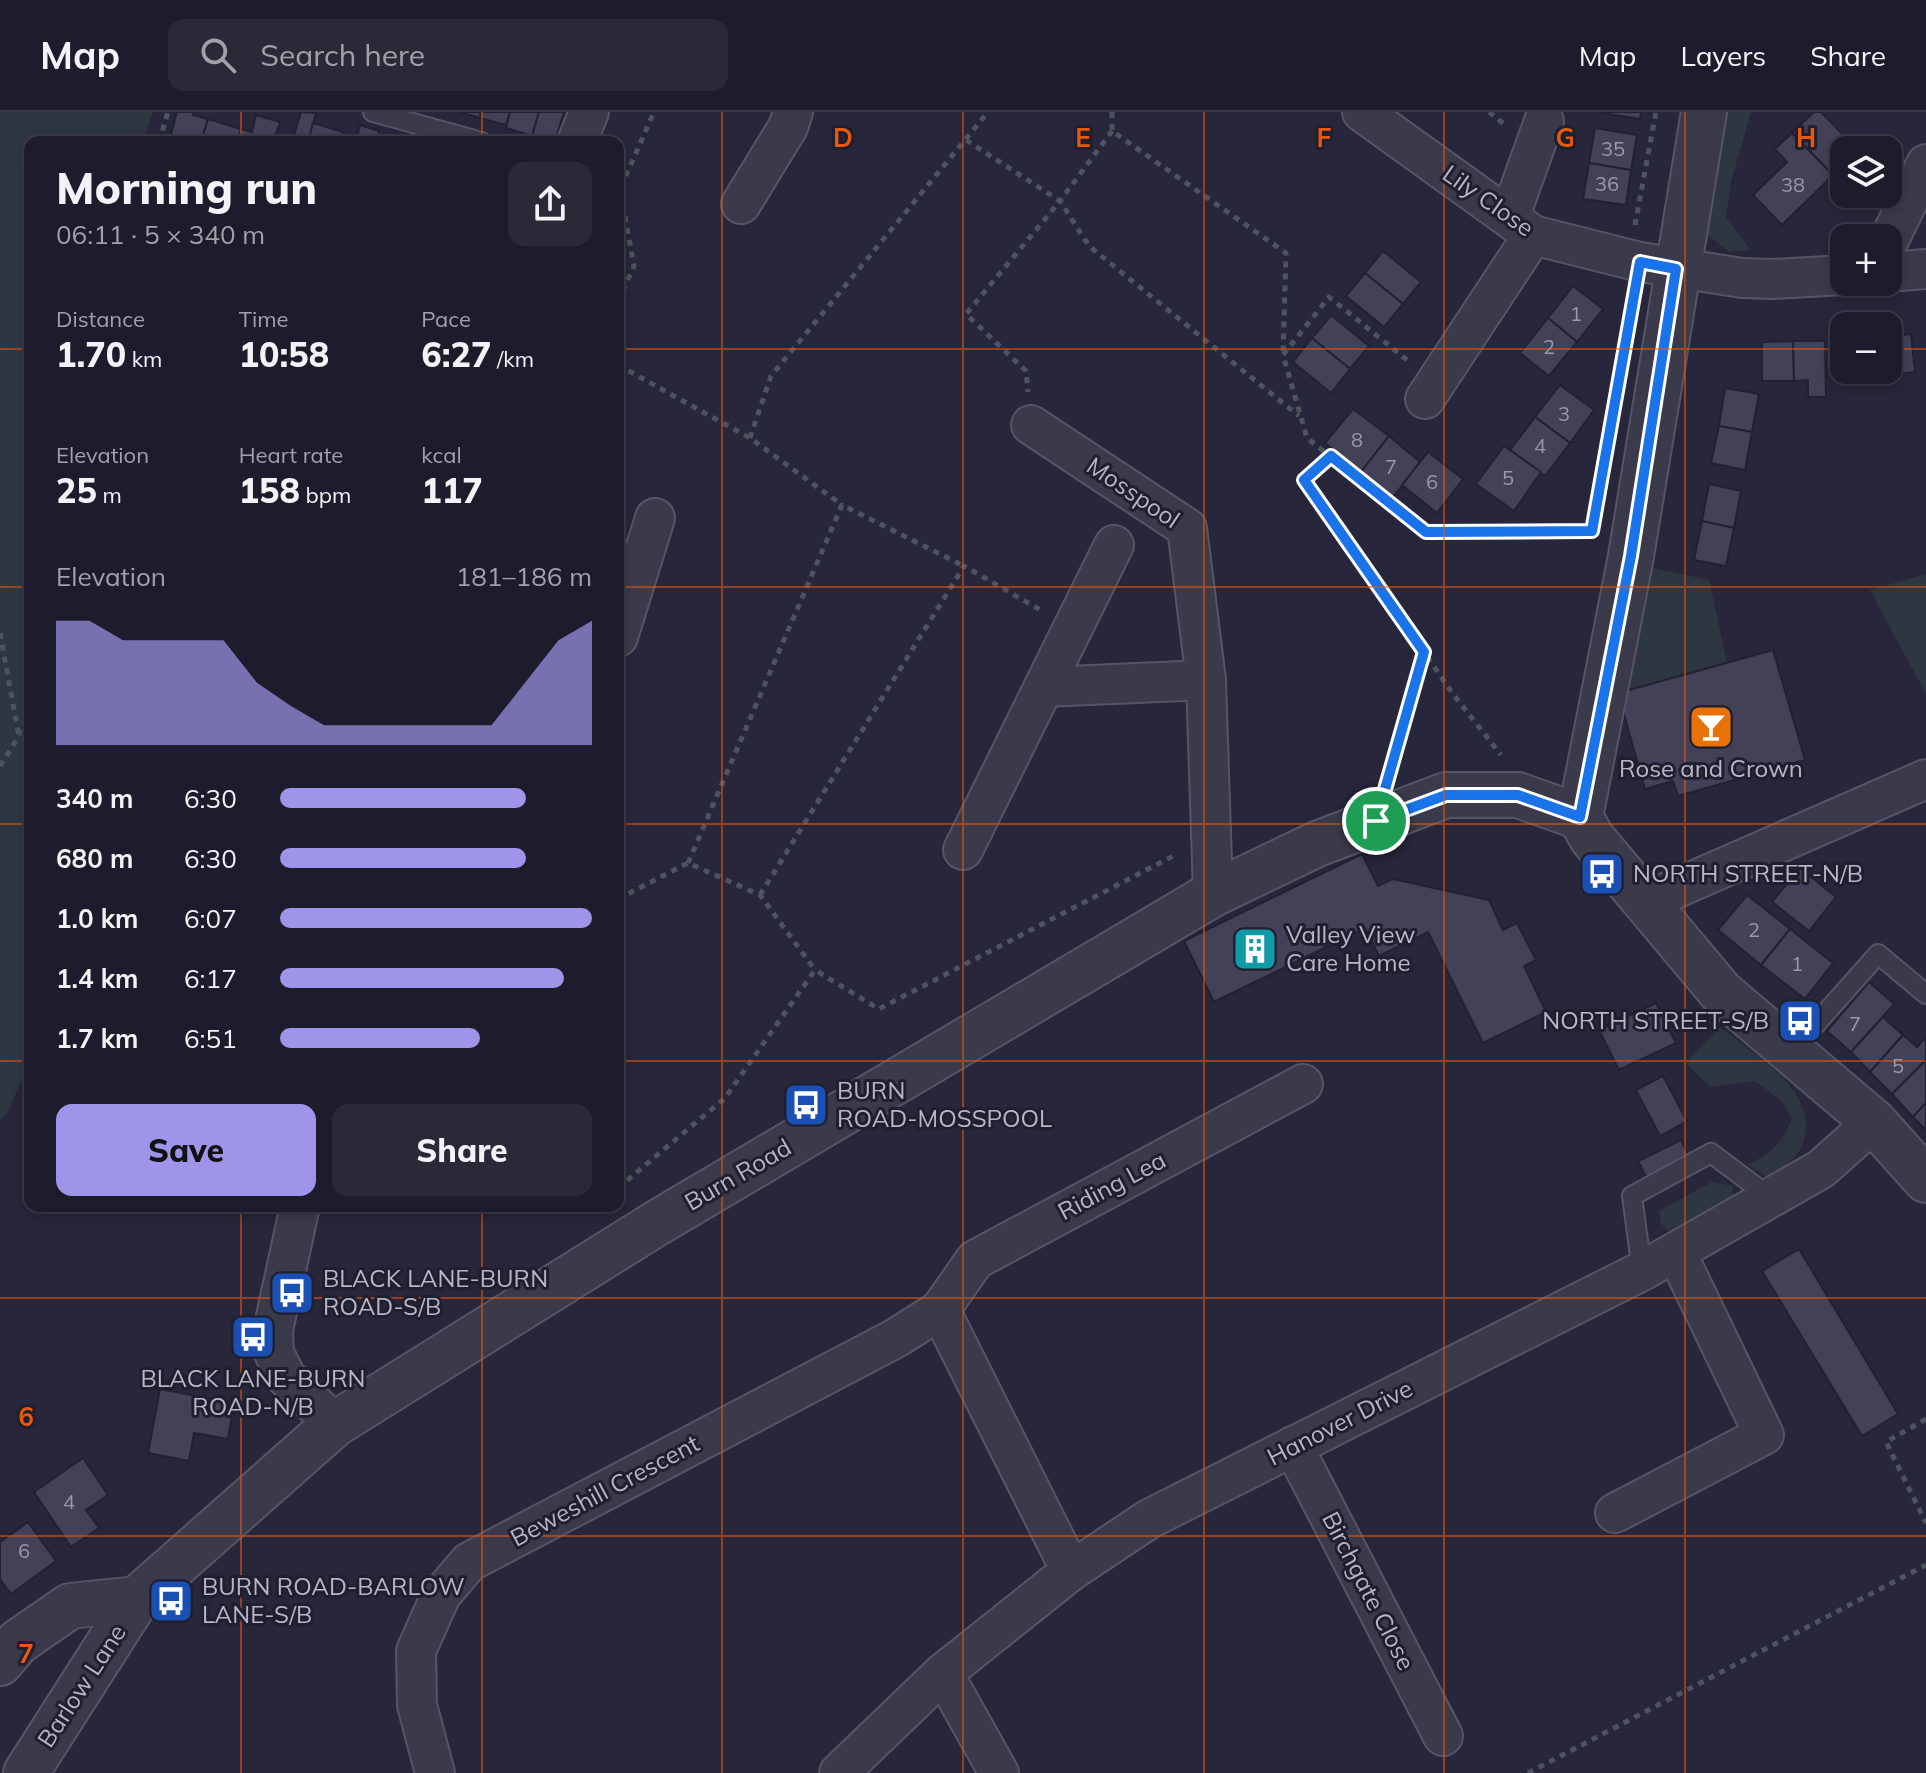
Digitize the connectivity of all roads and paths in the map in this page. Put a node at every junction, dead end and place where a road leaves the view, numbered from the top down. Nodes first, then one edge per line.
1 (168, 112) edge
2 (373, 112) edge
3 (589, 112) edge
4 (654, 112) edge
5 (793, 112) edge
6 (988, 112) edge
7 (1112, 112) edge
8 (1362, 112) edge
9 (1656, 112) edge
10 (1704, 112) edge
11 (1544, 121) dead end
12 (1112, 131) junction
13 (161, 136) edge
14 (460, 136) edge
15 (579, 136) edge
16 (966, 140) junction
17 (1926, 164) edge
18 (624, 180) edge
19 (1060, 201) junction
20 (741, 204) dead end
21 (624, 211) edge
22 (1897, 224) edge
23 (1521, 226) junction
24 (1628, 259) junction
25 (1676, 269) junction
26 (1926, 269) edge
27 (1902, 271) edge
28 (1830, 276) edge
29 (624, 288) edge
30 (1283, 355) junction
31 (624, 368) edge
32 (1430, 392) joint
33 (1301, 418) junction
34 (1031, 425) joint
35 (750, 438) junction
36 (1331, 456) junction
37 (842, 505) junction
38 (1595, 516) dead end
39 (655, 518) dead end
40 (1114, 545) dead end
41 (964, 566) junction
42 (624, 618) edge
43 (1073, 628) junction
44 (0, 633) edge
45 (1424, 652) junction
46 (1206, 680) junction
47 (1044, 687) junction
48 (24, 722) edge
49 (19, 736) junction
50 (0, 766) edge
51 (1926, 779) edge
52 (1518, 795) junction
53 (1580, 817) junction
54 (1376, 821) junction
55 (1210, 837) junction
56 (963, 850) dead end
57 (688, 863) junction
58 (1213, 894) junction
59 (760, 895) junction
60 (624, 896) edge
61 (1645, 902) junction
62 (815, 970) junction
63 (1926, 994) edge
64 (1791, 1052) junction
65 (1303, 1084) dead end
66 (1874, 1122) junction
67 (1926, 1180) edge
68 (624, 1183) edge
69 (1771, 1198) junction
70 (299, 1212) edge
71 (1676, 1252) junction
72 (1642, 1271) junction
73 (940, 1310) junction
74 (1926, 1419) edge
75 (335, 1424) junction
76 (1293, 1446) junction
77 (1615, 1513) dead end
78 (1926, 1523) edge
79 (1926, 1565) edge
80 (1071, 1571) junction
81 (137, 1599) junction
82 (0, 1663) edge
83 (943, 1673) junction
84 (1443, 1736) dead end
85 (1533, 1772) edge
86 (26, 1773) edge
87 (435, 1773) edge
88 (839, 1773) edge
89 (999, 1773) edge

1 - 13 path
2 - 14 lane
3 - 15 street
4 - 18 path
5 - 20 street
6 - 16 path
7 - 12 path
8 - 23 street, Lily Close
9 - 24 path
10 - 25 street
11 - 23 street
12 - 19 path
12 - 30 path
16 - 19 path
16 - 35 path
17 - 22 street
19 - 33 path
19 - 34 path
21 - 29 path
23 - 24 street, Lily Close
23 - 32 street
24 - 25 street, Lily Close
25 - 28 street, Lily Close
25 - 53 street
26 - 27 street
30 - 32 path
30 - 33 path
31 - 35 path
33 - 36 path
34 - 46 street, Mosspool
35 - 37 path
36 - 38 path
36 - 45 path
37 - 41 path
37 - 57 path
39 - 42 street
40 - 43 street
41 - 43 path
41 - 59 path
43 - 47 street
44 - 49 path
45 - 52 path
45 - 54 path
46 - 47 street
46 - 55 street, Mosspool
47 - 56 street
48 - 49 path
49 - 50 path
51 - 61 street
52 - 53 street, Burn Road
52 - 54 street, Burn Road
53 - 61 street
54 - 58 street, Burn Road
55 - 58 street, Mosspool
55 - 62 path
57 - 59 path
57 - 60 path
58 - 75 street, Burn Road
59 - 62 path
61 - 64 street
62 - 68 path
63 - 64 lane
64 - 66 street
65 - 73 street, Riding Lea
66 - 67 street
66 - 69 street, Hanover Drive
69 - 71 street, Hanover Drive
69 - 72 lane
70 - 75 street
71 - 72 street, Hanover Drive
71 - 77 street
72 - 76 street, Hanover Drive
73 - 80 street
73 - 87 street, Beweshill Crescent
74 - 78 path
75 - 81 street, Burn Road
76 - 80 street, Hanover Drive
76 - 84 street, Birchgate Close
79 - 85 path
80 - 83 street, Hanover Drive
81 - 82 street
81 - 86 street, Barlow Lane
83 - 88 street, Hanover Drive
83 - 89 street

